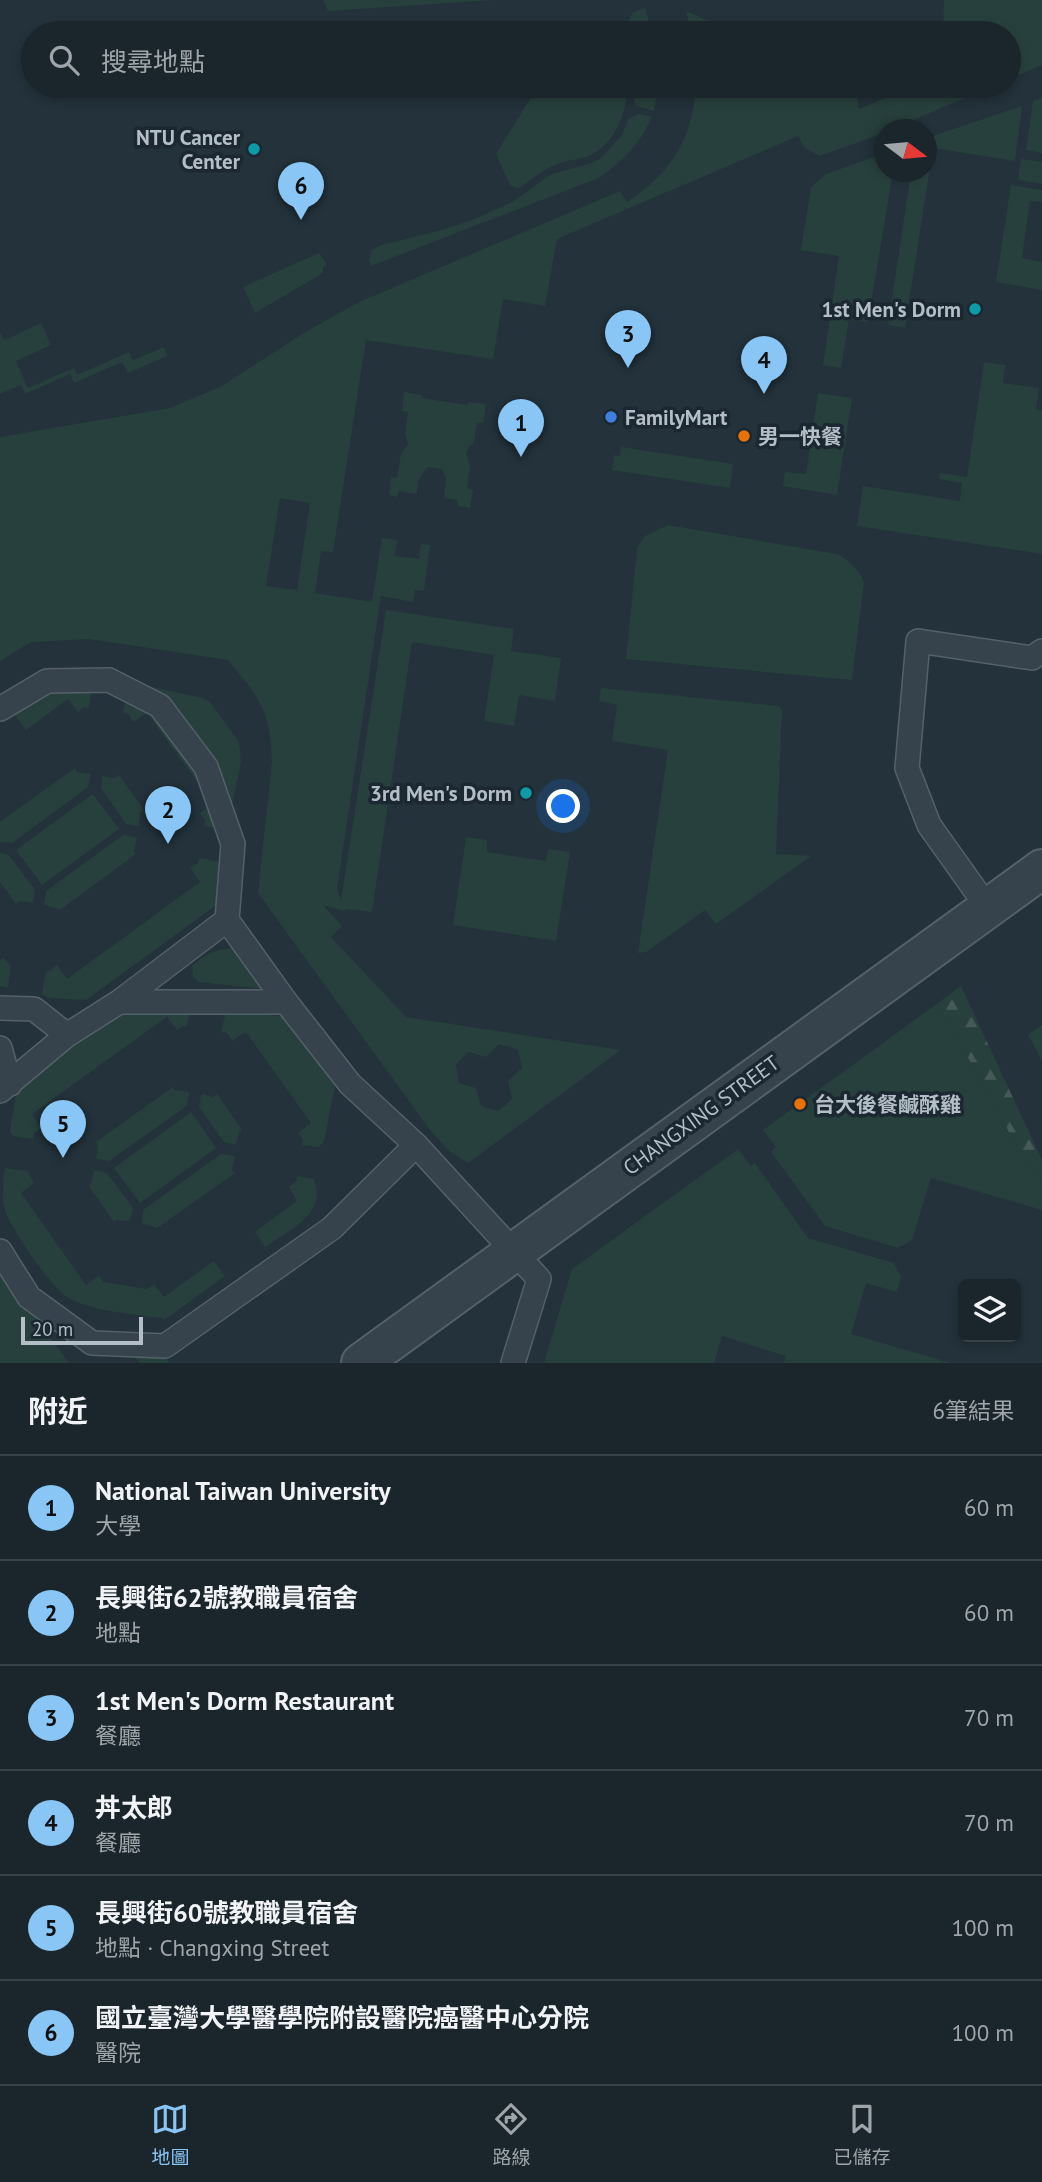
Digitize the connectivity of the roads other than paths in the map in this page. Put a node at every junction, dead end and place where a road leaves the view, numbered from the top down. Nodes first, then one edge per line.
1 (1042, 651) edge
2 (0, 709) edge
3 (1042, 869) edge
4 (988, 908) junction
5 (227, 920) junction
6 (286, 1002) junction
7 (119, 1003) junction
8 (0, 1008) edge
9 (67, 1035) junction
10 (0, 1048) edge
11 (5, 1088) edge
12 (416, 1145) junction
13 (0, 1251) edge
14 (513, 1252) junction
15 (361, 1363) edge
16 (513, 1363) edge

1 - 4 lane
2 - 5 lane
3 - 4 street, CHANGXING STREET
4 - 14 street, CHANGXING STREET
5 - 6 lane
5 - 7 lane
6 - 7 lane
6 - 12 lane
7 - 9 lane
8 - 9 lane
9 - 11 lane
10 - 11 lane
12 - 13 lane
12 - 14 lane
14 - 15 street, CHANGXING STREET
14 - 16 lane

